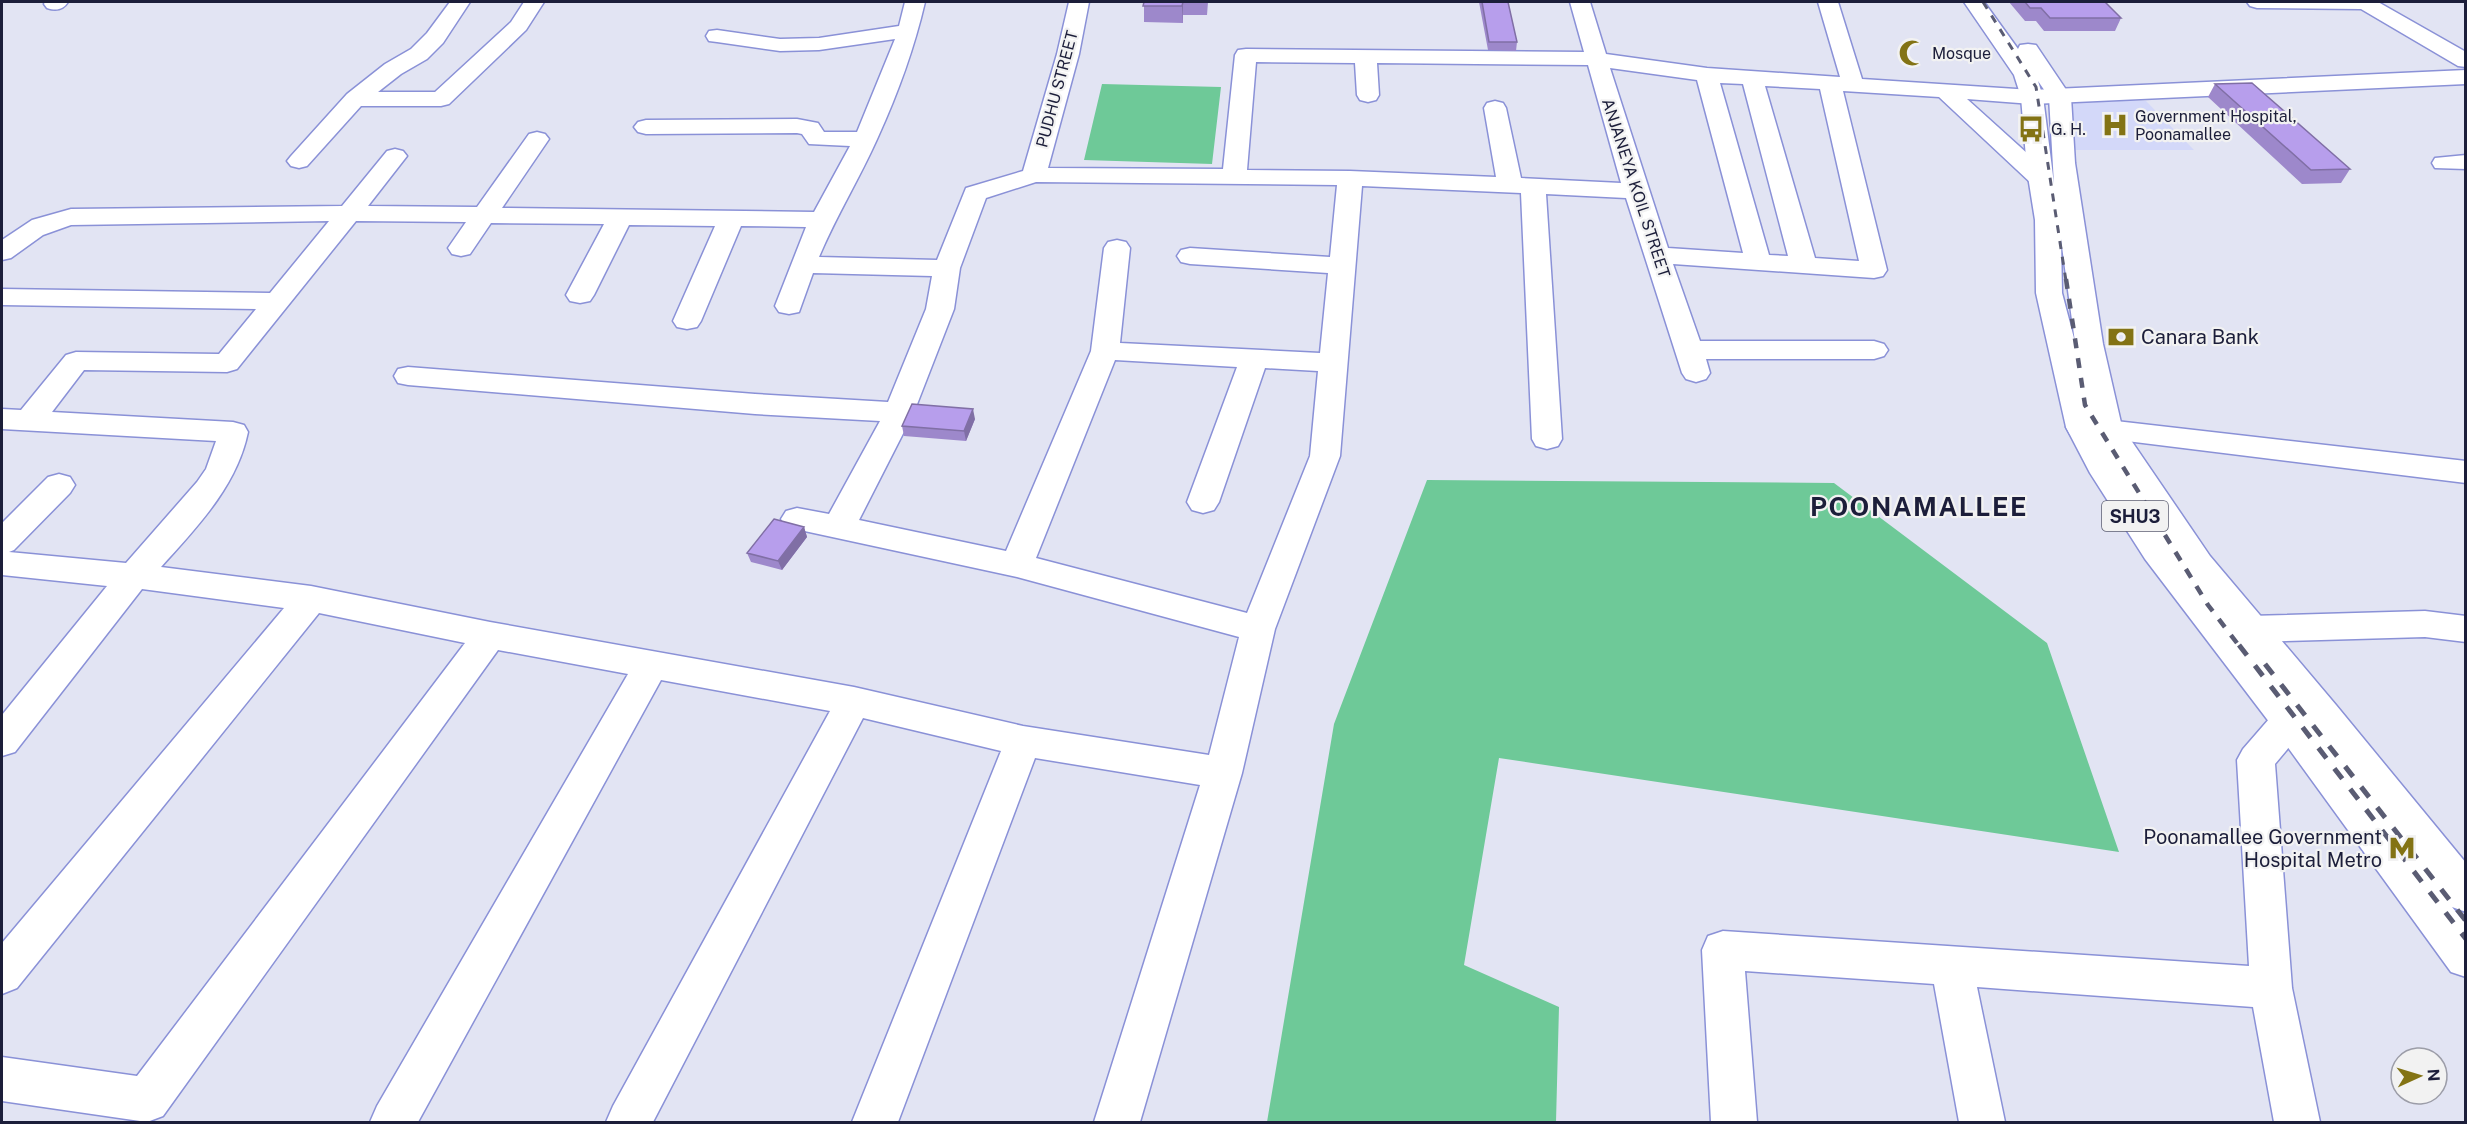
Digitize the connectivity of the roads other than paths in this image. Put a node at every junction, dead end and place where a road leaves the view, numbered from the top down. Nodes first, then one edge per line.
1 (460, 2) edge
2 (534, 2) edge
3 (915, 2) edge
4 (1079, 2) edge
5 (1580, 2) edge
6 (1828, 2) edge
7 (1974, 2) edge
8 (1995, 2) edge
9 (2257, 2) edge
10 (2365, 2) edge
11 (906, 31) junction
12 (717, 36) dead end
13 (1366, 57) junction
14 (1596, 60) junction
15 (2466, 61) edge
16 (1707, 75) junction
17 (2466, 77) edge
18 (1752, 78) junction
19 (1842, 84) junction
20 (1945, 91) junction
21 (1368, 95) dead end
22 (2046, 97) junction
23 (355, 99) junction
24 (1495, 108) dead end
25 (646, 127) dead end
26 (537, 139) dead end
27 (866, 139) junction
28 (395, 156) dead end
29 (298, 161) dead end
30 (1034, 175) junction
31 (1234, 177) junction
32 (1350, 178) junction
33 (2041, 179) junction
34 (1522, 186) junction
35 (1636, 191) junction
36 (347, 213) junction
37 (485, 214) junction
38 (621, 216) junction
39 (731, 219) junction
40 (822, 220) junction
41 (460, 248) dead end
42 (1117, 248) dead end
43 (2, 252) edge
44 (1657, 255) junction
45 (1190, 256) dead end
46 (1758, 262) junction
47 (803, 265) junction
48 (1804, 265) junction
49 (1342, 266) junction
50 (947, 268) junction
51 (580, 295) dead end
52 (2, 297) edge
53 (278, 301) junction
54 (789, 306) dead end
55 (687, 321) dead end
56 (1874, 350) dead end
57 (1105, 351) junction
58 (1254, 358) junction
59 (1333, 363) junction
60 (408, 376) dead end
61 (899, 412) junction
62 (15, 421) edge
63 (2094, 427) junction
64 (1547, 439) dead end
65 (2466, 472) edge
66 (59, 485) dead end
67 (1203, 502) dead end
68 (797, 519) dead end
69 (842, 528) junction
70 (2, 542) edge
71 (2, 563) edge
72 (1017, 565) junction
73 (134, 576) junction
74 (311, 599) junction
75 (1258, 629) junction
76 (2249, 629) junction
77 (2466, 629) edge
78 (489, 635) junction
79 (651, 665) junction
80 (854, 701) junction
81 (2306, 718) junction
82 (2, 741) edge
83 (1023, 741) junction
84 (1223, 773) junction
85 (2459, 876) edge
86 (2466, 958) edge
87 (1951, 966) junction
88 (2, 974) edge
89 (2271, 987) junction
90 (2, 1079) edge
91 (393, 1122) edge
92 (629, 1122) edge
93 (875, 1122) edge
94 (1117, 1122) edge
95 (1734, 1122) edge
96 (1982, 1122) edge
97 (2298, 1122) edge

1 - 23 street
2 - 23 street
3 - 11 street
4 - 30 street, PUDHU STREET
5 - 14 street, ANJANEYA KOIL STREET
6 - 19 street
7 - 22 street, SHU3
8 - 22 street, SHU3
9 - 10 street
10 - 15 street
11 - 12 street
11 - 27 street
13 - 14 street
13 - 21 street
13 - 31 street
14 - 16 street
14 - 35 street, ANJANEYA KOIL STREET
16 - 18 street
16 - 46 street
17 - 22 street
18 - 19 street
18 - 48 street
19 - 20 street
19 - 48 street
20 - 22 street
20 - 33 street
22 - 33 street, SHU3
22 - 63 street, SHU3
23 - 29 street
24 - 34 street
25 - 27 street
26 - 37 street
27 - 40 street
28 - 36 street
30 - 31 street
30 - 50 street
31 - 32 street
32 - 34 street
32 - 49 street
33 - 63 street, SHU3
34 - 35 street
34 - 64 street
35 - 44 street, ANJANEYA KOIL STREET
36 - 37 street
36 - 43 street
36 - 53 street
37 - 38 street
37 - 41 street
38 - 39 street
38 - 51 street
39 - 40 street
39 - 55 street
40 - 47 street
42 - 57 street
44 - 46 street
44 - 56 street, ANJANEYA KOIL STREET
45 - 49 street
46 - 48 street
47 - 50 street
47 - 54 street
49 - 59 street
50 - 61 street
52 - 53 street
53 - 62 street
57 - 58 street
57 - 72 street
58 - 59 street
58 - 67 street
59 - 75 street
60 - 61 street
61 - 69 street
62 - 73 street
63 - 65 street
63 - 76 street, SHU3
63 - 81 street, SHU3
66 - 70 street
68 - 69 street
69 - 72 street
71 - 73 street
72 - 75 street
73 - 74 street
73 - 82 street
74 - 78 street
74 - 88 street
75 - 84 street
76 - 77 street
76 - 81 street, SHU3
78 - 79 street
78 - 90 street
79 - 80 street
79 - 91 street
80 - 83 street
80 - 92 street
81 - 85 street, SHU3
81 - 86 street, SHU3
81 - 89 street
83 - 84 street
83 - 93 street
84 - 94 street
87 - 89 street
87 - 95 street
87 - 96 street
89 - 97 street

